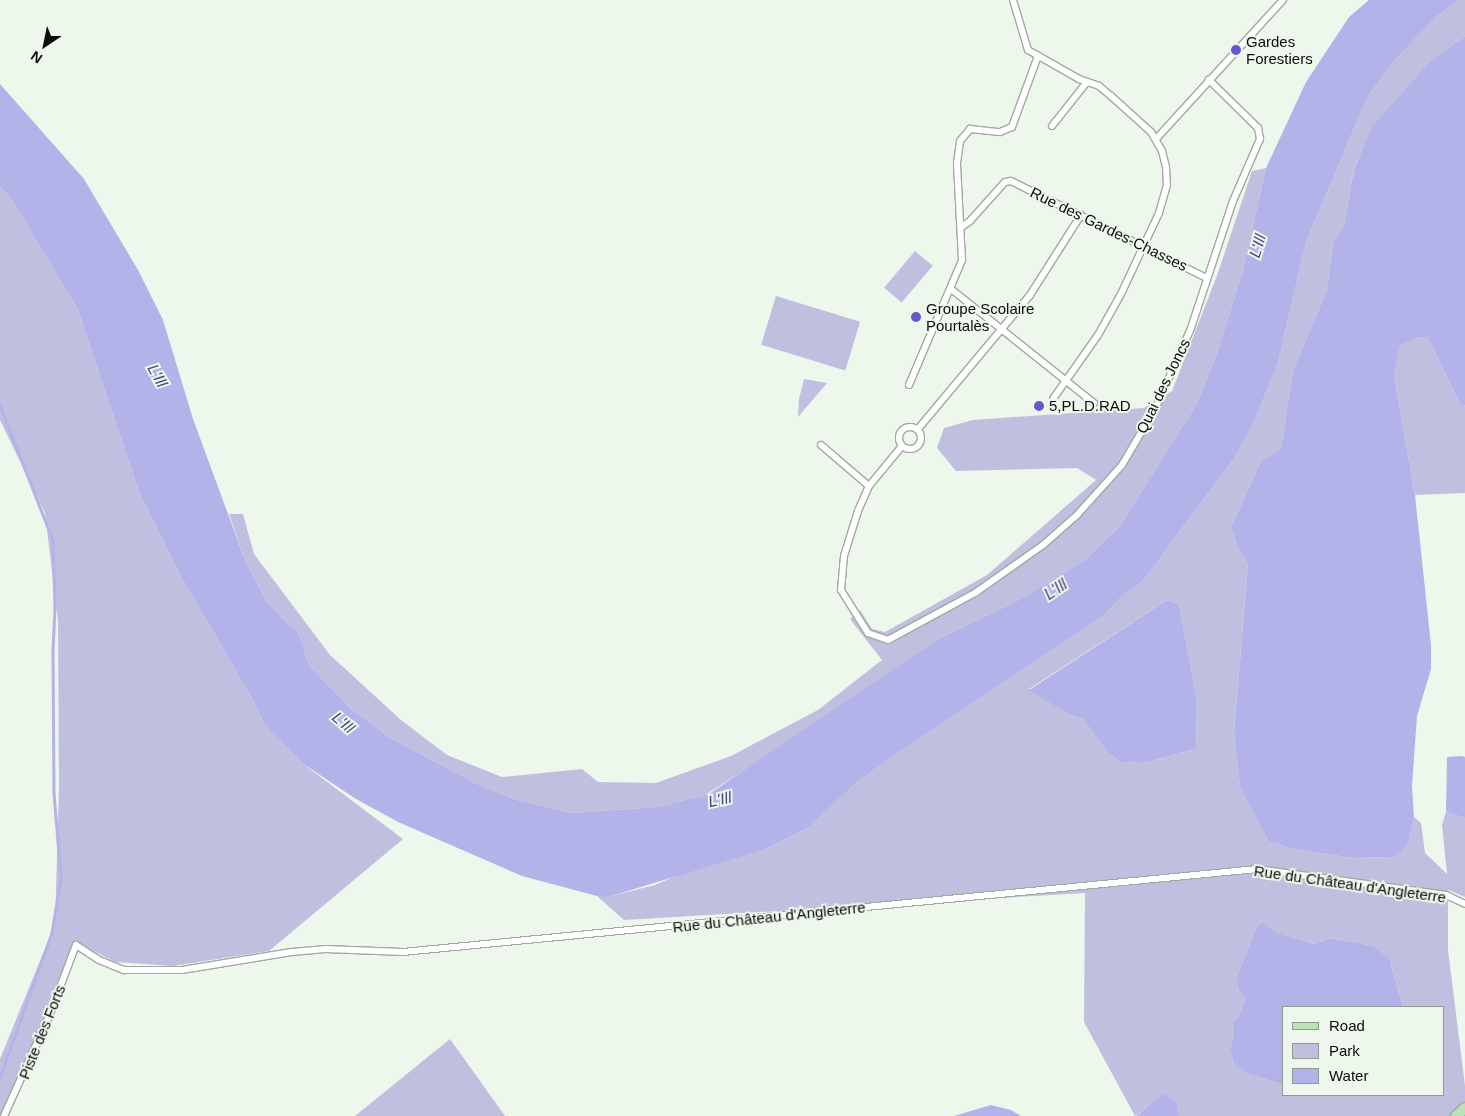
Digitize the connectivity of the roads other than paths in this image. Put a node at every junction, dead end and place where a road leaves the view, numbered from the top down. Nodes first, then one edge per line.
1 (1013, 0) edge
2 (1283, 0) edge
3 (1038, 56) junction
4 (1209, 80) junction
5 (1087, 82) junction
6 (1052, 126) dead end
7 (1156, 139) junction
8 (1081, 215) junction
9 (963, 226) junction
10 (1143, 246) junction
11 (1206, 278) junction
12 (951, 289) junction
13 (1002, 331) junction
14 (1066, 382) junction
15 (909, 385) dead end
16 (1053, 399) dead end
17 (1094, 403) dead end
18 (918, 429) junction
19 (821, 446) dead end
20 (902, 446) junction
21 (869, 486) junction
22 (1465, 904) edge
23 (76, 945) joint
24 (1465, 1108) edge
25 (4, 1116) edge
26 (1456, 1116) edge

1 - 3 street
2 - 4 street
3 - 5 street
3 - 9 street
4 - 7 street
4 - 11 street, Quai des Joncs
5 - 6 street
5 - 7 street
7 - 10 street
8 - 9 street, Rue des Gardes-Chasses
8 - 10 street, Rue des Gardes-Chasses
8 - 13 street
9 - 12 street
10 - 11 street, Rue des Gardes-Chasses
10 - 14 street
11 - 21 street, Quai des Joncs
12 - 13 street
12 - 15 street
13 - 14 street
13 - 18 street
14 - 16 street
14 - 17 street
18 - 20 street
18 - 20 street
19 - 21 street
20 - 21 street
22 - 23 street, Rue du Château d'Angleterre
23 - 25 street, Piste des Forts
24 - 26 main road

